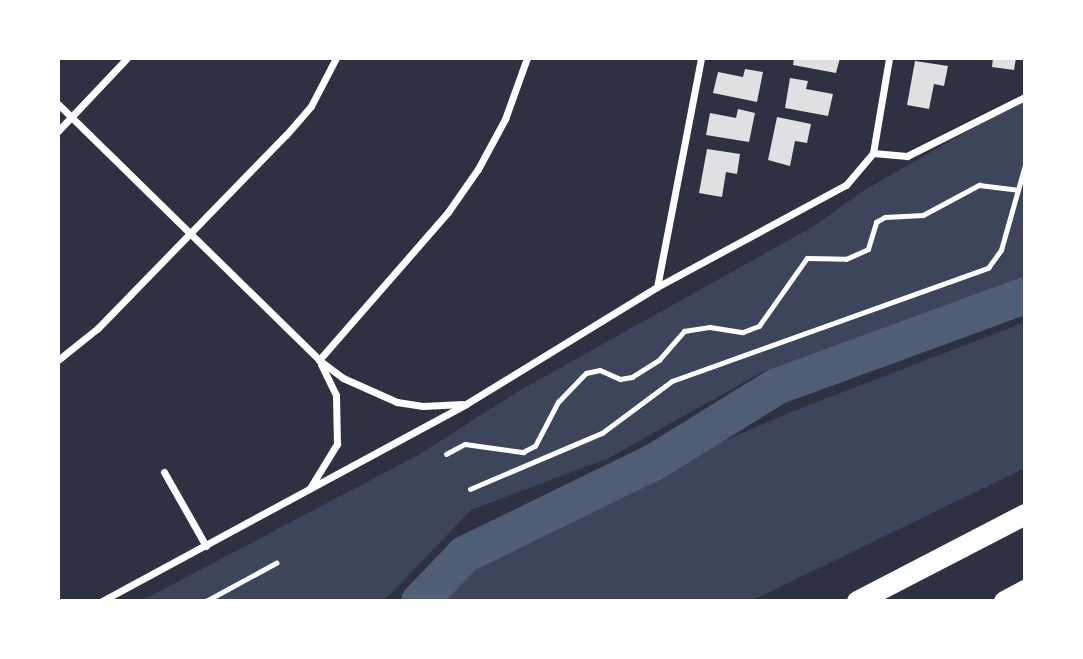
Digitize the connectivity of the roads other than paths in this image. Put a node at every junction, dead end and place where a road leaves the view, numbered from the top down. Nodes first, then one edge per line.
1 (127, 58) edge
2 (336, 58) edge
3 (527, 58) edge
4 (701, 58) edge
5 (890, 58) edge
6 (1025, 97) edge
7 (58, 104) edge
8 (71, 117) junction
9 (58, 131) edge
10 (873, 153) junction
11 (191, 234) junction
12 (657, 287) junction
13 (58, 360) edge
14 (319, 360) junction
15 (466, 404) junction
16 (164, 472) dead end
17 (307, 491) junction
18 (1025, 514) edge
19 (206, 546) junction
20 (1025, 590) edge
21 (102, 601) edge
22 (857, 601) edge
23 (1004, 601) edge

1 - 8 street
2 - 11 street
3 - 14 street
4 - 12 street
5 - 10 street
6 - 10 street
7 - 8 street
8 - 9 street
8 - 11 street
10 - 12 street
11 - 13 street
11 - 14 street
12 - 15 street
14 - 15 street
14 - 17 street
15 - 17 street
16 - 19 street
17 - 19 street
18 - 22 highway
19 - 21 street
20 - 23 highway

